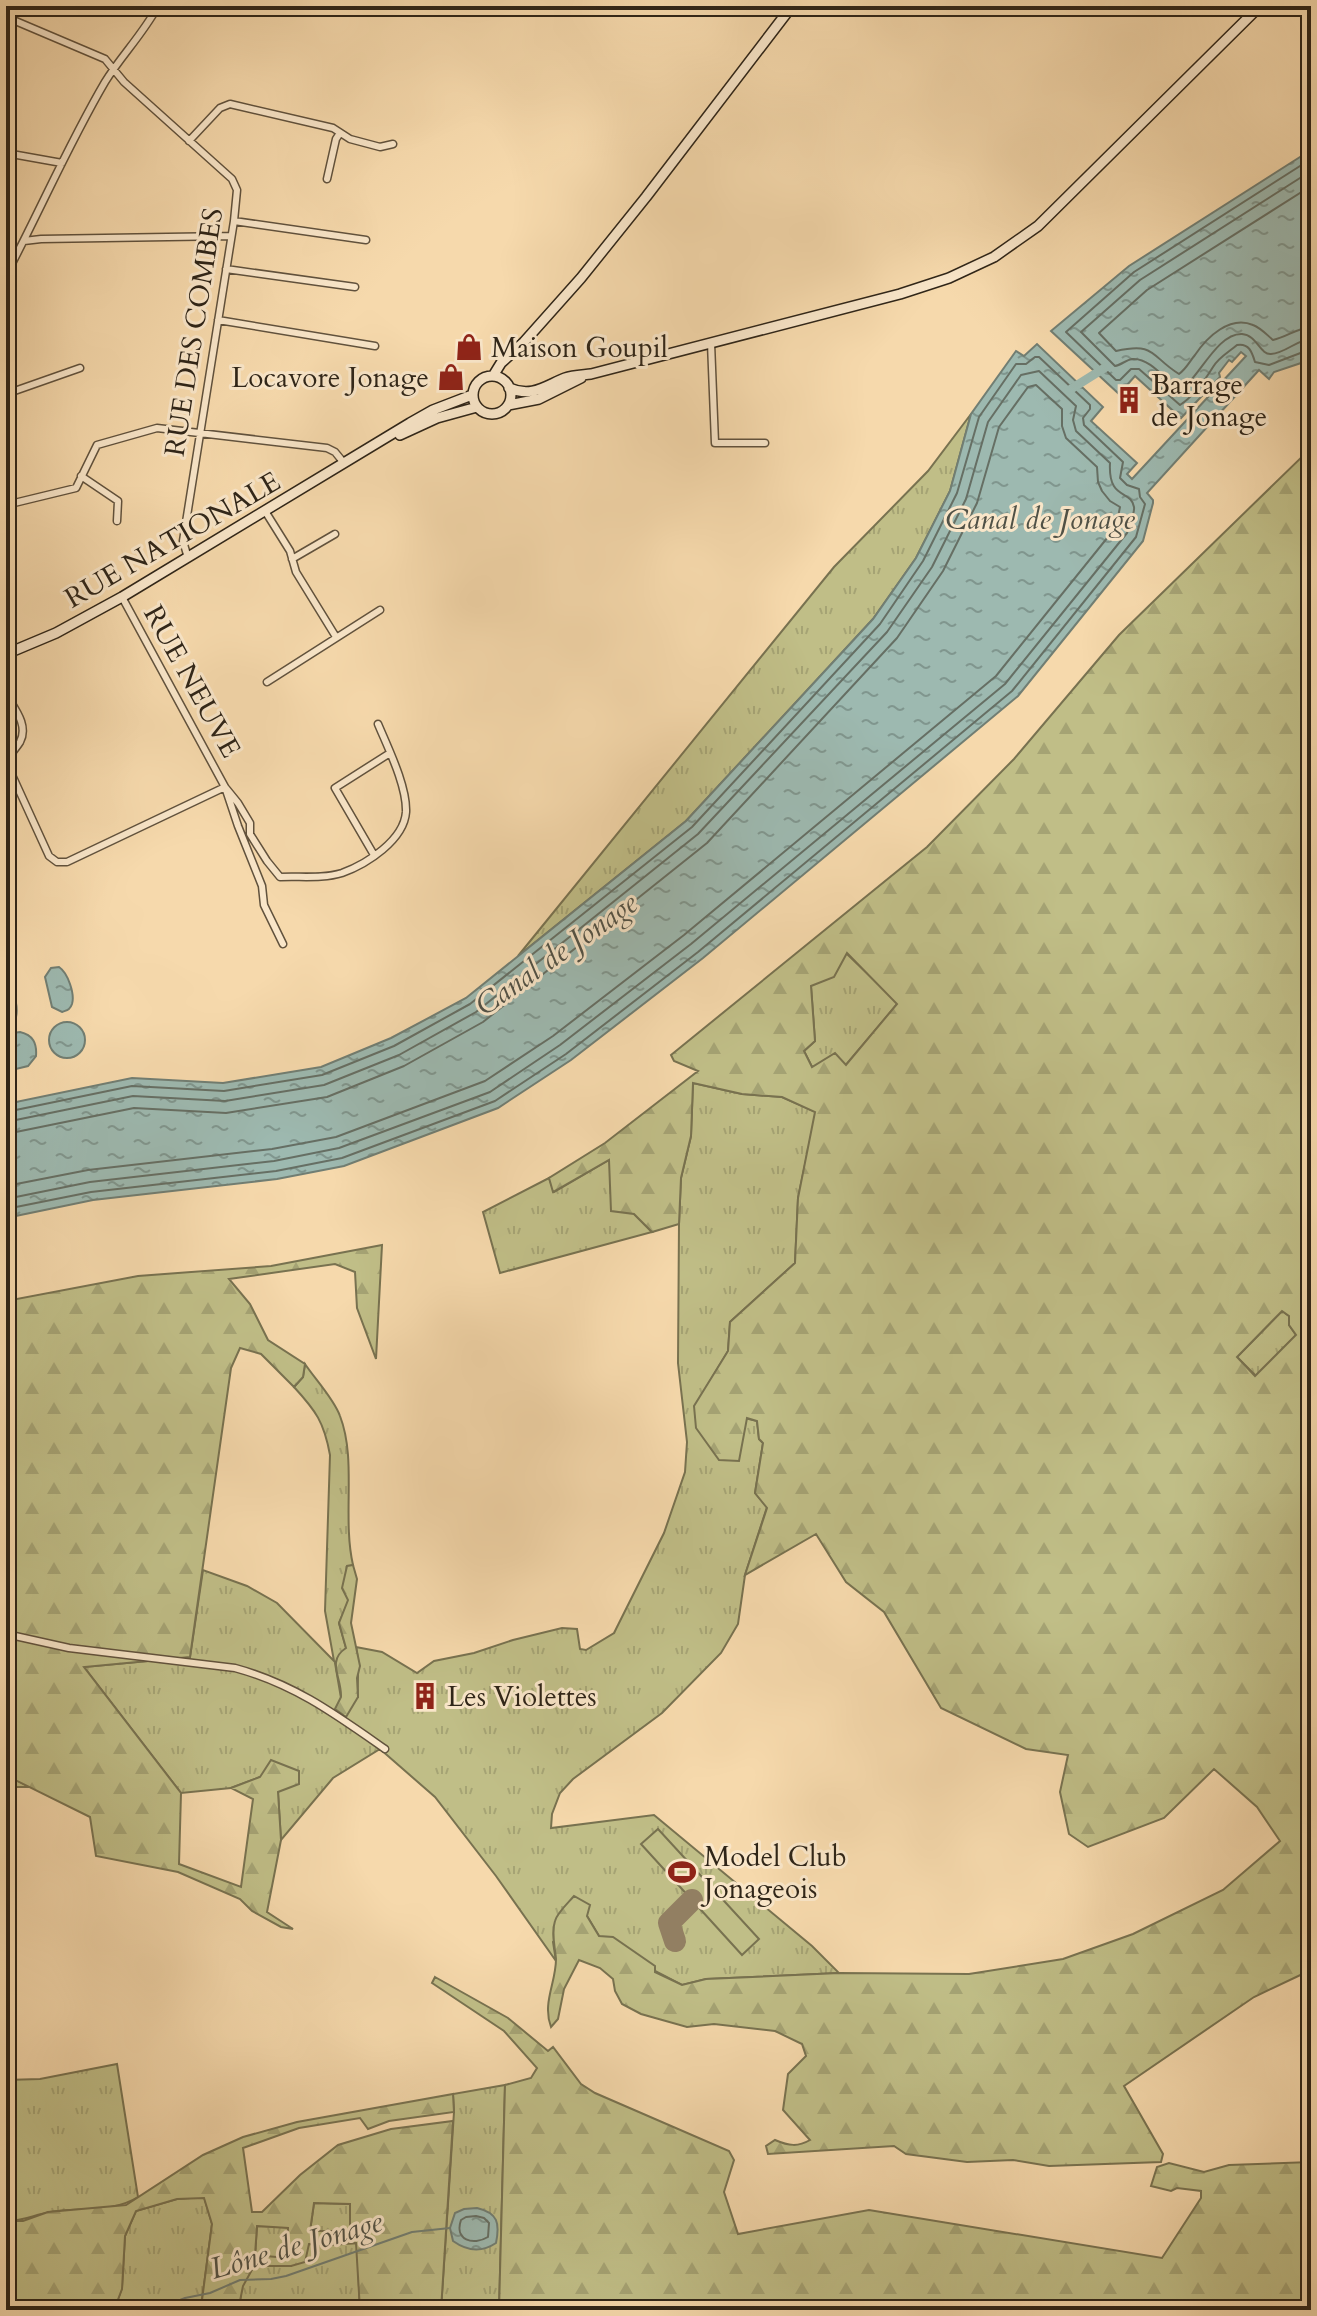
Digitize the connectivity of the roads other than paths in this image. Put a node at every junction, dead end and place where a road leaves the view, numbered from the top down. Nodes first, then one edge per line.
1 (158, 6) edge
2 (792, 6) edge
3 (1260, 6) edge
4 (6, 17) edge
5 (114, 68) junction
6 (340, 133) junction
7 (189, 141) junction
8 (393, 144) dead end
9 (6, 153) edge
10 (62, 163) junction
11 (327, 179) dead end
12 (234, 221) junction
13 (231, 236) junction
14 (366, 240) dead end
15 (24, 241) junction
16 (226, 269) junction
17 (6, 275) edge
18 (355, 287) dead end
19 (218, 320) junction
20 (711, 343) junction
21 (375, 346) dead end
22 (80, 368) dead end
23 (591, 374) junction
24 (502, 381) junction
25 (6, 394) edge
26 (472, 395) junction
27 (508, 405) junction
28 (477, 407) junction
29 (200, 432) junction
30 (765, 443) dead end
31 (357, 455) junction
32 (344, 463) junction
33 (81, 476) junction
34 (6, 505) edge
35 (265, 511) junction
36 (117, 521) dead end
37 (335, 534) dead end
38 (188, 558) junction
39 (292, 559) junction
40 (122, 597) junction
41 (380, 610) dead end
42 (336, 637) junction
43 (6, 654) edge
44 (267, 682) dead end
45 (6, 694) edge
46 (378, 724) dead end
47 (390, 753) junction
48 (225, 787) junction
49 (374, 855) junction
50 (283, 944) dead end
51 (6, 1634) edge
52 (385, 1749) dead end

1 - 5 street
2 - 24 main road
3 - 20 main road
4 - 5 street, RUE DES COMBES
5 - 7 street, RUE DES COMBES
5 - 10 street
6 - 7 street
6 - 8 street
6 - 11 street
7 - 12 street, RUE DES COMBES
9 - 10 street
10 - 15 street
12 - 13 street, RUE DES COMBES
12 - 14 street
13 - 15 street
13 - 16 street, RUE DES COMBES
15 - 17 street
16 - 18 street
16 - 19 street, RUE DES COMBES
19 - 21 street
19 - 29 street, RUE DES COMBES
20 - 23 main road
20 - 30 street
22 - 25 street
23 - 24 main road
23 - 27 main road
24 - 26 main road
24 - 27 main road
26 - 28 main road
26 - 31 main road, RUE NATIONALE
27 - 28 main road
28 - 31 main road, RUE NATIONALE
29 - 32 street
29 - 33 street
29 - 38 street, RUE DES COMBES
31 - 32 main road, RUE NATIONALE
32 - 35 main road, RUE NATIONALE
33 - 34 street
33 - 36 street
35 - 38 main road, RUE NATIONALE
35 - 39 street
37 - 39 street
38 - 40 main road, RUE NATIONALE
39 - 42 street
40 - 43 main road, RUE NATIONALE
40 - 48 street, RUE NEUVE
41 - 42 street
42 - 44 street
45 - 48 street
46 - 47 street
47 - 49 street
47 - 49 street
48 - 49 street, RUE NEUVE
48 - 50 street, RUE NEUVE
51 - 52 street

